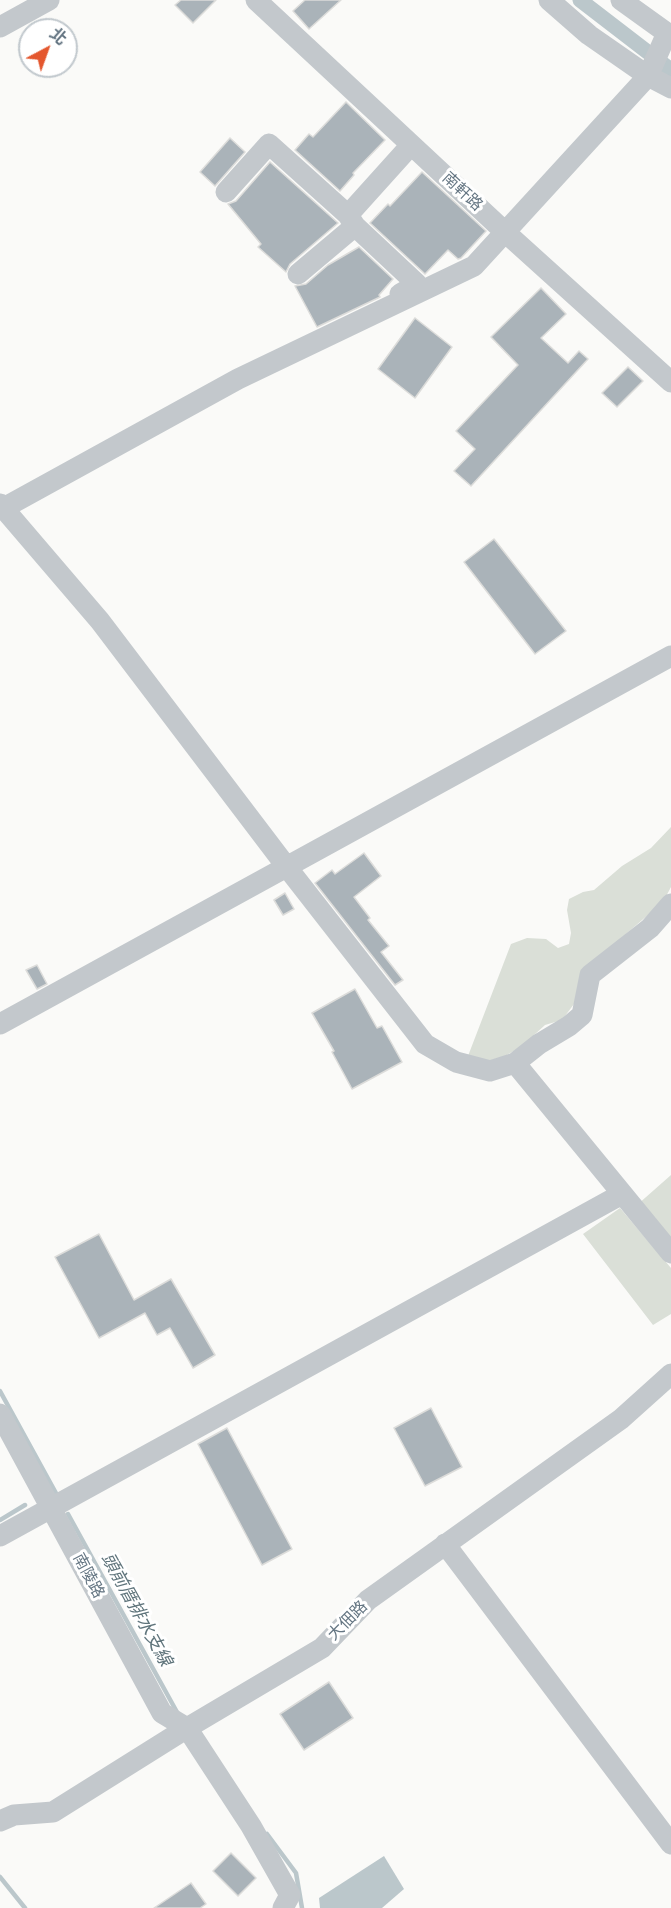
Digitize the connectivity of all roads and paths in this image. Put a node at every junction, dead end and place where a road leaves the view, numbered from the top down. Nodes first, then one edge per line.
1 (49, 0) edge
2 (256, 0) edge
3 (549, 0) edge
4 (621, 0) edge
5 (0, 27) edge
6 (669, 34) edge
7 (648, 76) junction
8 (671, 88) edge
9 (411, 145) junction
10 (226, 192) dead end
11 (352, 220) junction
12 (505, 232) junction
13 (298, 274) dead end
14 (378, 307) dead end
15 (671, 382) edge
16 (1, 508) edge
17 (671, 657) edge
18 (286, 866) junction
19 (671, 904) edge
20 (0, 1024) edge
21 (515, 1063) junction
22 (622, 1194) junction
23 (671, 1253) edge
24 (671, 1374) edge
25 (0, 1414) edge
26 (51, 1508) junction
27 (0, 1536) edge
28 (445, 1545) junction
29 (186, 1728) junction
30 (0, 1821) edge
31 (671, 1844) edge
32 (283, 1908) edge

1 - 5 street
2 - 9 street, 南軒路
3 - 7 street
4 - 6 street
6 - 7 street
7 - 8 street
7 - 12 street
9 - 11 street
9 - 12 street, 南軒路
10 - 11 street
11 - 13 street
11 - 14 street
12 - 15 street, 南軒路
12 - 16 street
16 - 18 street
17 - 18 street
18 - 20 street
18 - 21 street
19 - 21 street
21 - 22 street
22 - 23 street
22 - 26 street
24 - 28 street, 大佃路
25 - 26 street, 南陵路
26 - 27 street
26 - 29 street, 南陵路
28 - 29 street, 大佃路
28 - 31 street
29 - 30 street, 大佃路
29 - 32 street

